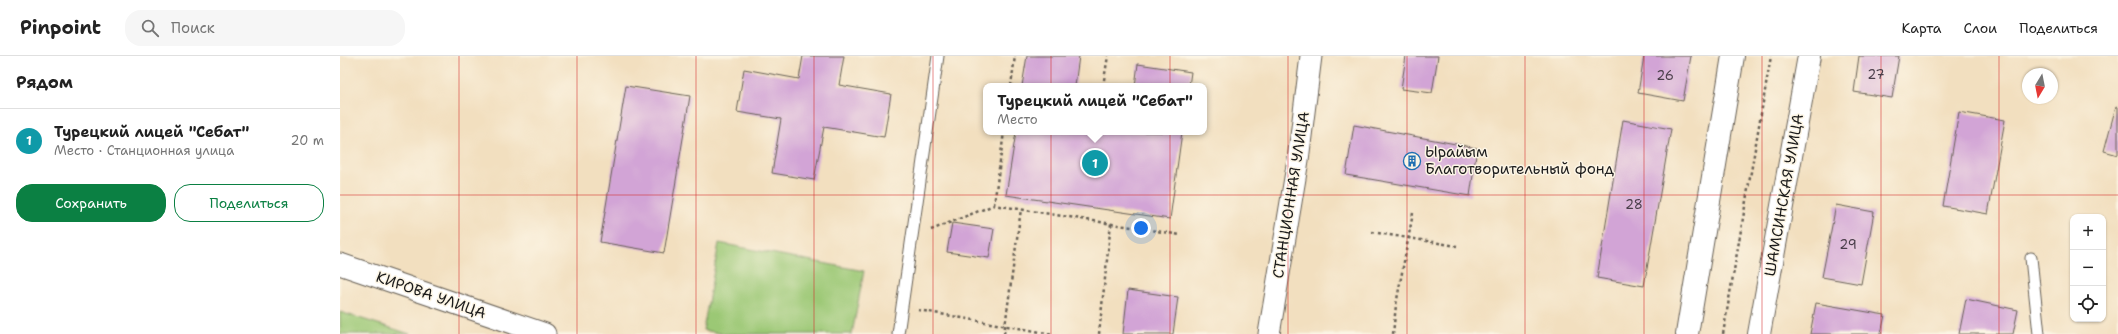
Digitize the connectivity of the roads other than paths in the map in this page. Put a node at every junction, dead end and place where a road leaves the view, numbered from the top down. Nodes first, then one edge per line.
1 (938, 56) edge
2 (1310, 56) edge
3 (1734, 56) edge
4 (1809, 56) edge
5 (2031, 258) dead end
6 (340, 264) edge
7 (545, 334) edge
8 (898, 334) edge
9 (1269, 334) edge
10 (1687, 334) edge
11 (1759, 334) edge
12 (2039, 334) edge

1 - 8 lane
2 - 9 street, СТАНЦИОННАЯ УЛИЦА
3 - 10 main road
4 - 11 main road, ШАМСИНСКАЯ УЛИЦА
5 - 12 lane
6 - 7 street, КИРОВА УЛИЦА

